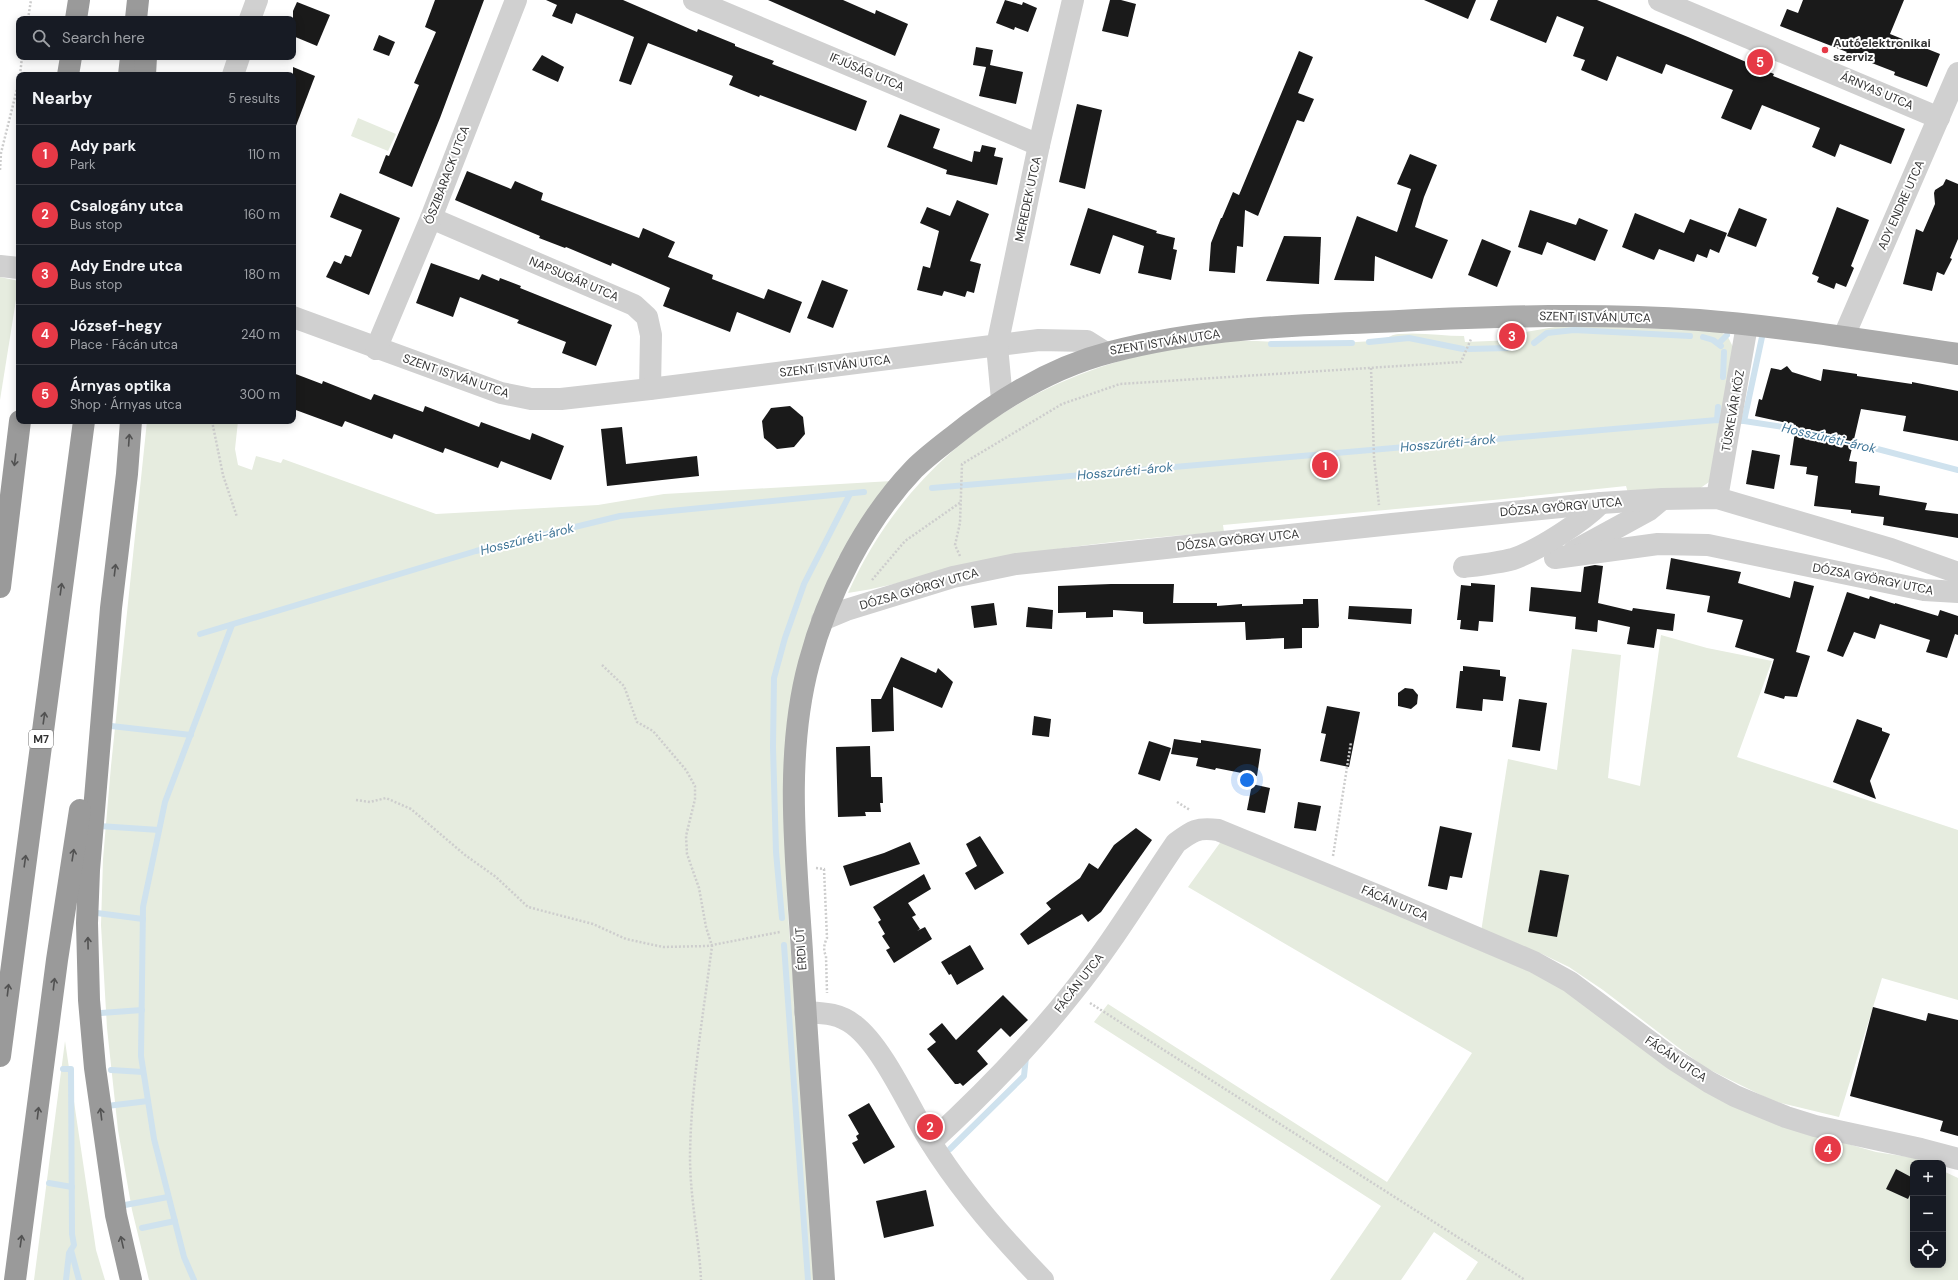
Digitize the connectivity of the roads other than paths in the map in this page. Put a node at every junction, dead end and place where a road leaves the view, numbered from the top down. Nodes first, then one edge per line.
1 (79, 0) edge
2 (138, 0) edge
3 (150, 0) edge
4 (257, 0) edge
5 (516, 0) edge
6 (694, 0) edge
7 (1073, 0) edge
8 (1659, 0) edge
9 (1684, 5) edge
10 (76, 16) edge
11 (136, 16) edge
12 (149, 16) edge
13 (251, 16) edge
14 (70, 60) edge
15 (131, 60) edge
16 (146, 60) edge
17 (238, 60) edge
18 (68, 72) edge
19 (129, 72) edge
20 (145, 72) edge
21 (235, 72) edge
22 (1958, 73) edge
23 (1939, 118) junction
24 (1039, 145) junction
25 (431, 218) junction
26 (0, 266) edge
27 (16, 268) edge
28 (296, 318) edge
29 (1747, 325) junction
30 (1844, 336) junction
31 (997, 346) junction
32 (376, 349) junction
33 (1106, 353) junction
34 (1958, 354) edge
35 (650, 389) junction
36 (1002, 400) junction
37 (20, 424) edge
38 (84, 424) edge
39 (131, 424) edge
40 (1717, 498) junction
41 (1662, 500) junction
42 (1601, 503) junction
43 (1464, 567) dead end
44 (1958, 573) edge
45 (0, 587) edge
46 (1958, 592) edge
47 (111, 608) junction
48 (822, 620) junction
49 (805, 1012) junction
50 (0, 1056) edge
51 (930, 1142) junction
52 (1958, 1159) edge
53 (15, 1280) edge
54 (131, 1280) edge
55 (824, 1280) edge
56 (1043, 1280) edge

1 - 10 highway
2 - 11 highway
3 - 12 highway
4 - 13 street
5 - 25 street, ŐSZIBARACK UTCA
6 - 24 street, IFJÚSÁG UTCA
7 - 24 street, MEREDEK UTCA
8 - 9 street, ÁRNYAS UTCA
9 - 23 street, ÁRNYAS UTCA
14 - 18 highway
15 - 19 highway
16 - 20 highway
17 - 21 street
22 - 23 street, ADY ENDRE UTCA
23 - 30 street, ADY ENDRE UTCA
24 - 31 street, MEREDEK UTCA
25 - 32 street, ŐSZIBARACK UTCA
25 - 35 street, NAPSUGÁR UTCA
26 - 27 street
28 - 32 street, SZENT ISTVÁN UTCA
29 - 30 main road, SZENT ISTVÁN UTCA
29 - 33 main road, SZENT ISTVÁN UTCA
29 - 40 street, TÜSKEVÁR KÖZ
30 - 34 main road, SZENT ISTVÁN UTCA
31 - 33 street, SZENT ISTVÁN UTCA
31 - 35 street, SZENT ISTVÁN UTCA
31 - 36 street, MEREDEK UTCA
32 - 35 street, SZENT ISTVÁN UTCA
33 - 36 main road, ÉRDI ÚT
36 - 48 main road, ÉRDI ÚT
37 -> 45 highway
50 -> 38 highway, M7
47 -> 39 highway
40 - 41 street, DÓZSA GYÖRGY UTCA
40 - 44 street, DÓZSA GYÖRGY UTCA
41 - 42 street, DÓZSA GYÖRGY UTCA
41 - 46 street, DÓZSA GYÖRGY UTCA
42 - 43 street
42 - 48 street, DÓZSA GYÖRGY UTCA
53 -> 47 highway
54 -> 47 highway
48 - 49 main road, ÉRDI ÚT
49 - 51 street
49 - 55 main road, ÉRDI ÚT
51 - 52 street, FÁCÁN UTCA
51 - 56 street

